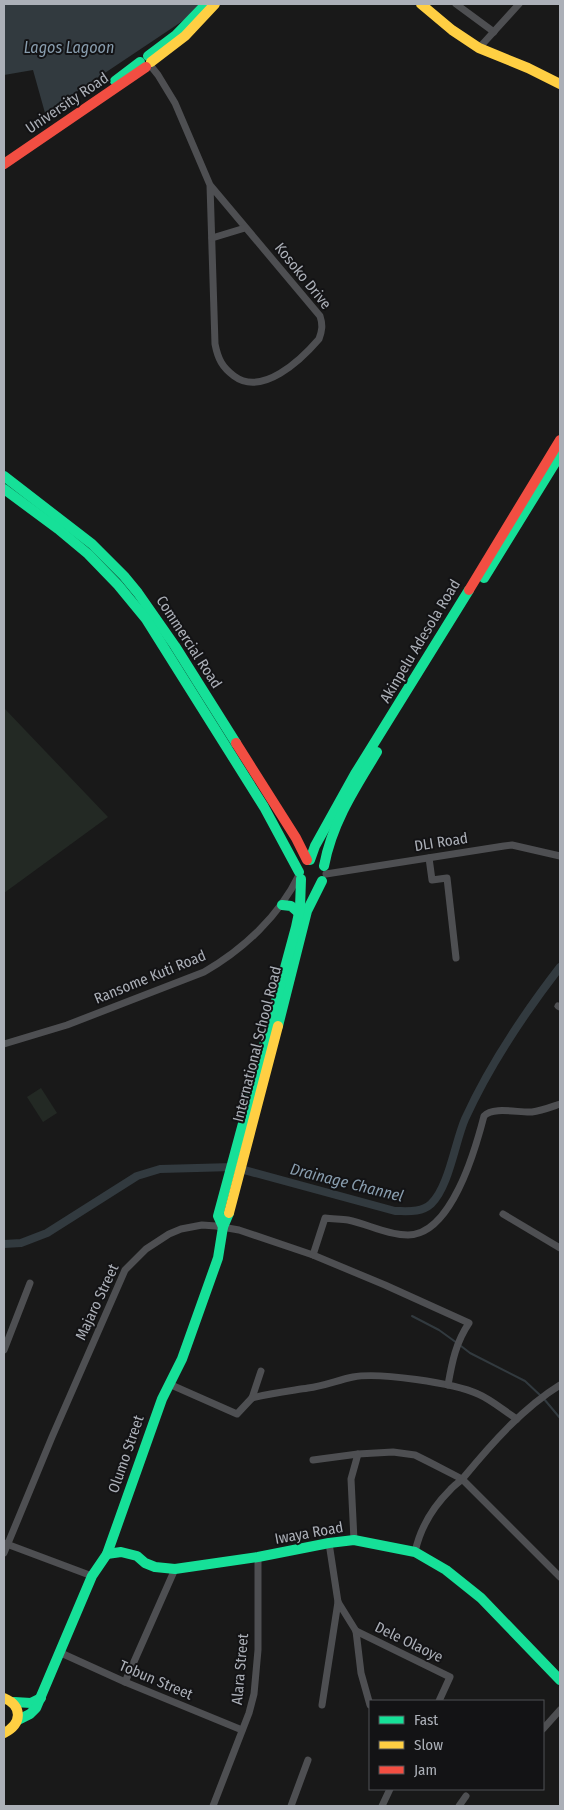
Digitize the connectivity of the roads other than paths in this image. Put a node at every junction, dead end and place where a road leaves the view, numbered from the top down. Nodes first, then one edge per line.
1 (206, 4) edge
2 (215, 4) edge
3 (456, 4) edge
4 (519, 4) edge
5 (425, 5) edge
6 (494, 32) junction
7 (479, 48) junction
8 (147, 63) junction
9 (560, 84) edge
10 (4, 157) edge
11 (4, 164) edge
12 (210, 185) junction
13 (245, 228) junction
14 (212, 238) junction
15 (560, 440) edge
16 (560, 455) edge
17 (4, 476) edge
18 (4, 489) edge
19 (560, 856) edge
20 (429, 858) junction
21 (309, 860) junction
22 (324, 874) junction
23 (300, 875) junction
24 (282, 905) junction
25 (299, 913) junction
26 (456, 958) dead end
27 (4, 1044) edge
28 (560, 1104) edge
29 (238, 1161) junction
30 (503, 1214) dead end
31 (223, 1220) junction
32 (560, 1248) edge
33 (313, 1256) junction
34 (30, 1283) dead end
35 (4, 1350) edge
36 (262, 1371) dead end
37 (169, 1384) junction
38 (448, 1384) junction
39 (560, 1384) edge
40 (252, 1398) junction
41 (517, 1419) junction
42 (358, 1454) junction
43 (314, 1460) dead end
44 (462, 1479) junction
45 (354, 1540) junction
46 (6, 1543) edge
47 (329, 1543) junction
48 (415, 1552) junction
49 (4, 1553) edge
50 (107, 1554) junction
51 (258, 1557) junction
52 (175, 1569) junction
53 (92, 1576) junction
54 (560, 1577) edge
55 (338, 1602) junction
56 (356, 1631) junction
57 (61, 1653) junction
58 (560, 1680) edge
59 (125, 1682) junction
60 (4, 1698) edge
61 (41, 1698) junction
62 (439, 1700) edge
63 (14, 1702) junction
64 (369, 1702) edge
65 (322, 1705) dead end
66 (560, 1710) edge
67 (18, 1720) junction
68 (544, 1728) edge
69 (242, 1730) junction
70 (4, 1734) edge
71 (308, 1760) dead end
72 (390, 1790) edge
73 (466, 1796) dead end
74 (213, 1806) edge
75 (291, 1806) edge
76 (382, 1806) edge
77 (459, 1806) edge

1 - 8 street, University Road
2 - 8 street, University Road
3 - 6 street
4 - 6 street
5 - 7 street
6 - 7 street
7 - 9 street
8 - 10 street, University Road
8 - 11 street, University Road
8 - 12 street, Kosoko Drive
12 - 13 street, Kosoko Drive
12 - 14 street, Kosoko Drive
13 - 14 street
13 - 14 street, Kosoko Drive
15 - 21 street, Akinpelu Adesola Road
16 - 22 street, Akinpelu Adesola Road
17 - 21 street, Commercial Road
18 - 23 street, Commercial Road
19 - 20 street, DLI Road
20 - 22 street, DLI Road
20 - 26 street
21 - 22 street
21 - 23 street
22 - 23 street
22 - 29 street, International School Road
23 - 24 street, Ransome Kuti Road
23 - 25 street, International School Road
24 - 25 street
24 - 27 street, Ransome Kuti Road
25 - 29 street, International School Road
28 - 33 street
29 - 31 street, International School Road
30 - 32 street
31 - 33 street, Majaro Street
31 - 37 street, Olumo Street
31 - 46 street, Majaro Street
33 - 38 street, Majaro Street
34 - 35 street
36 - 40 street
37 - 40 street
37 - 50 street, Olumo Street
38 - 40 street
38 - 41 street
39 - 41 street
41 - 44 street
42 - 43 street
42 - 44 street
42 - 45 street
44 - 48 street
44 - 54 street
45 - 47 street, Iwaya Road
45 - 48 street, Iwaya Road
46 - 49 street, Majaro Street
46 - 53 street
47 - 51 street, Iwaya Road
47 - 55 street
48 - 58 street, Iwaya Road
50 - 52 street, Iwaya Road
50 - 53 street, Olumo Street
51 - 52 street, Iwaya Road
51 - 69 street, Alara Street
52 - 59 street
53 - 57 street, Olumo Street
55 - 56 street
55 - 65 street
56 - 62 street, Dele Olaoye
56 - 64 street
57 - 59 street, Tobun Street
57 - 61 street, Olumo Street
59 - 69 street, Tobun Street
60 - 63 street
61 - 63 street
61 - 67 street, Olumo Street
63 - 67 street
66 - 68 street
67 - 70 street, Olumo Street
69 - 74 street, Alara Street
71 - 75 street
72 - 76 street
73 - 77 street

